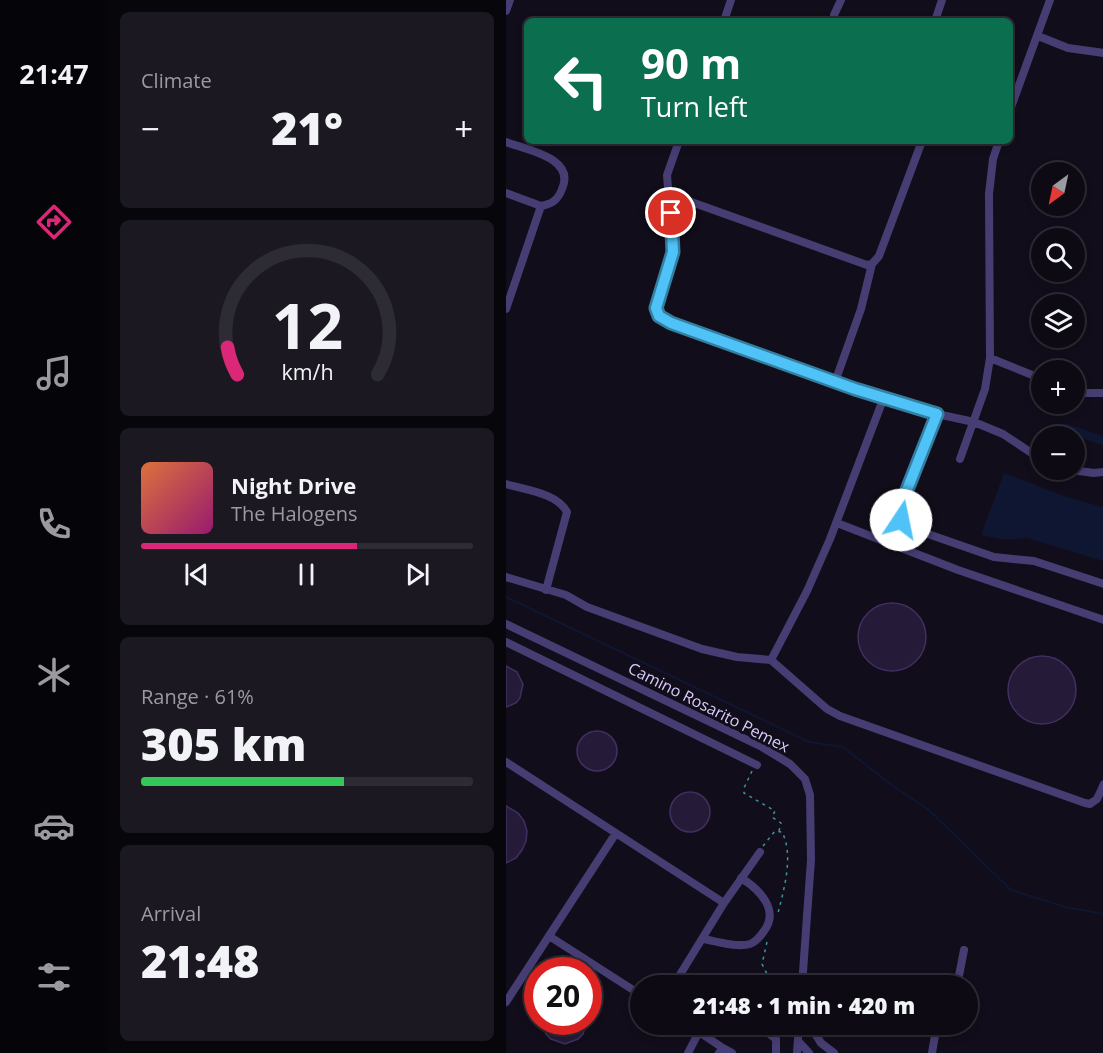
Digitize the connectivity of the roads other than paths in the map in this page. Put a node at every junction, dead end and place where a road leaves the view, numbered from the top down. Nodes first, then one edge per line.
1 (510, 0) edge
2 (731, 0) edge
3 (841, 0) edge
4 (942, 0) edge
5 (1050, 0) edge
6 (506, 11) edge
7 (725, 18) edge
8 (834, 18) edge
9 (936, 18) edge
10 (1038, 36) junction
11 (1103, 53) edge
12 (1013, 102) edge
13 (506, 142) edge
14 (678, 144) edge
15 (921, 144) edge
16 (998, 144) edge
17 (506, 193) edge
18 (669, 194) junction
19 (541, 206) junction
20 (872, 264) junction
21 (506, 309) edge
22 (990, 357) junction
23 (1031, 374) edge
24 (835, 382) junction
25 (1085, 393) edge
26 (1103, 393) edge
27 (884, 397) junction
28 (937, 414) junction
29 (974, 422) junction
30 (1031, 453) edge
31 (960, 459) dead end
32 (1085, 472) edge
33 (1103, 472) edge
34 (506, 484) edge
35 (836, 523) junction
36 (506, 577) edge
37 (1103, 584) edge
38 (546, 590) junction
39 (1103, 620) edge
40 (506, 624) edge
41 (506, 642) edge
42 (771, 660) junction
43 (506, 762) edge
44 (754, 763) road end
45 (1103, 784) edge
46 (616, 833) junction
47 (760, 852) road end
48 (741, 878) junction
49 (724, 903) junction
50 (549, 936) junction
51 (703, 939) junction
52 (964, 950) dead end
53 (680, 975) edge
54 (803, 975) edge
55 (959, 975) edge
56 (630, 988) edge
57 (506, 1002) edge
58 (698, 1035) edge
59 (707, 1035) edge
60 (772, 1035) edge
61 (798, 1035) edge
62 (816, 1035) edge
63 (934, 1035) edge
64 (798, 1041) junction
65 (721, 1050) edge
66 (688, 1053) edge
67 (732, 1053) edge
68 (776, 1053) edge
69 (797, 1053) edge
70 (809, 1053) edge
71 (834, 1053) edge
72 (932, 1053) edge

1 - 6 street
2 - 7 street
3 - 8 street
4 - 9 street
5 - 10 street
10 - 11 street
10 - 12 street
13 - 19 street
14 - 18 street
15 - 20 street
16 - 22 street
17 - 19 street
18 - 20 street
18 - 24 street
19 - 21 street
20 - 24 street
22 - 23 street
22 - 29 street
24 - 27 street
25 - 26 street
27 - 28 street
27 - 35 street
28 - 29 street
28 - 37 street
29 - 30 street
29 - 31 street
32 - 33 street
34 - 38 street
35 - 39 street
35 - 42 street
36 - 38 street
38 - 42 street
40 - 54 street, Camino Rosarito Pemex
41 - 44 street
42 - 45 street
43 - 46 street
46 - 49 street
46 - 50 street
47 - 48 street
48 - 49 street
48 - 51 street
49 - 51 street
50 - 56 street
50 - 57 street
51 - 53 street
52 - 55 street
58 - 66 street
59 - 65 street
60 - 68 street
61 - 64 street
62 - 71 street
63 - 72 street
64 - 69 street
64 - 70 street
65 - 67 street

